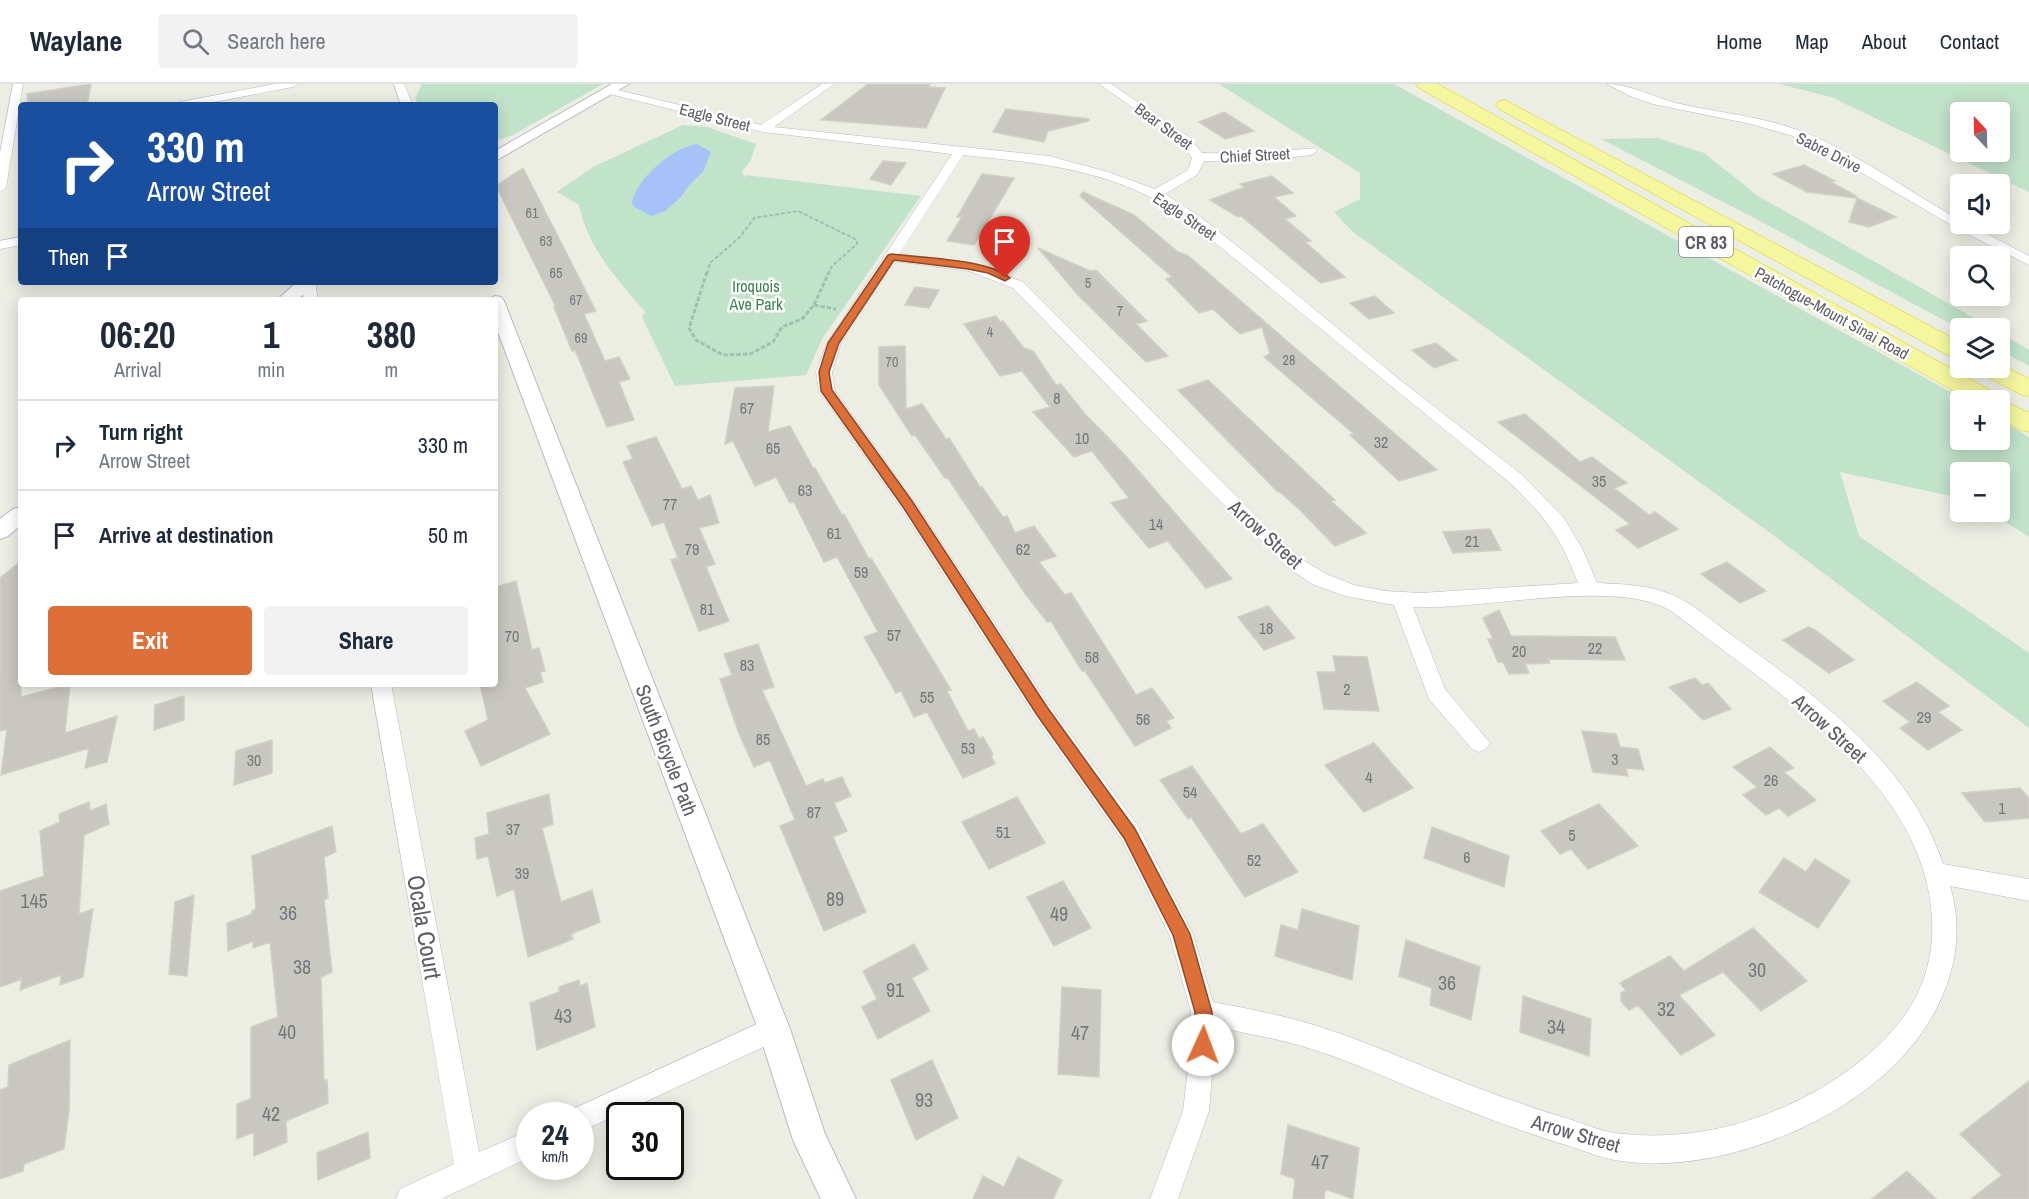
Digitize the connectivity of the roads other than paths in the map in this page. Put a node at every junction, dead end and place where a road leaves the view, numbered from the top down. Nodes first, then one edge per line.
1 (18, 84) edge
2 (293, 84) edge
3 (399, 84) edge
4 (829, 84) edge
5 (1104, 84) edge
6 (1425, 84) edge
7 (1612, 84) edge
8 (616, 88) edge
9 (1488, 95) dead end
10 (196, 102) edge
11 (406, 102) edge
12 (763, 129) junction
13 (4, 138) edge
14 (961, 149) junction
15 (1311, 151) dead end
16 (498, 154) edge
17 (1199, 157) junction
18 (0, 188) edge
19 (1155, 194) junction
20 (18, 242) edge
21 (0, 245) edge
22 (892, 257) junction
23 (2029, 261) edge
24 (304, 285) edge
25 (290, 297) edge
26 (498, 308) edge
27 (1950, 347) edge
28 (2007, 378) edge
29 (1970, 390) edge
30 (2029, 390) edge
31 (2010, 413) edge
32 (2029, 424) edge
33 (18, 516) edge
34 (0, 531) edge
35 (1590, 590) junction
36 (1401, 600) junction
37 (382, 687) edge
38 (1479, 743) dead end
39 (1937, 873) junction
40 (2029, 890) edge
41 (1204, 1012) junction
42 (774, 1029) junction
43 (594, 1113) edge
44 (516, 1150) edge
45 (470, 1171) junction
46 (410, 1199) edge
47 (839, 1199) edge
48 (1164, 1199) edge

1 - 13 street
2 - 10 street
3 - 11 street
4 - 12 street
5 - 17 street, Bear Street
6 - 29 highway, Patchogue-Mount Sinai Road / CR 83
7 - 23 street, Sabre Drive
8 - 12 street, Eagle Street
8 - 16 street
9 - 27 highway, Patchogue-Mount Sinai Road / CR 83
12 - 14 street, Eagle Street
13 - 18 street
14 - 19 street, Eagle Street
14 - 22 street
15 - 17 street, Chief Street
17 - 19 street, Bear Street
19 - 35 street, Eagle Street
20 - 21 street
22 - 36 street, Arrow Street
22 - 41 street
24 - 25 street
26 - 42 street, South Bicycle Path
28 - 30 highway
31 - 32 highway
33 - 34 street
35 - 36 street, Arrow Street
35 - 39 street, Arrow Street
36 - 38 street
37 - 45 street, Ocala Court
39 - 40 street
39 - 41 street, Arrow Street
41 - 48 street
42 - 43 street
42 - 47 street, South Bicycle Path
44 - 45 street
45 - 46 street

